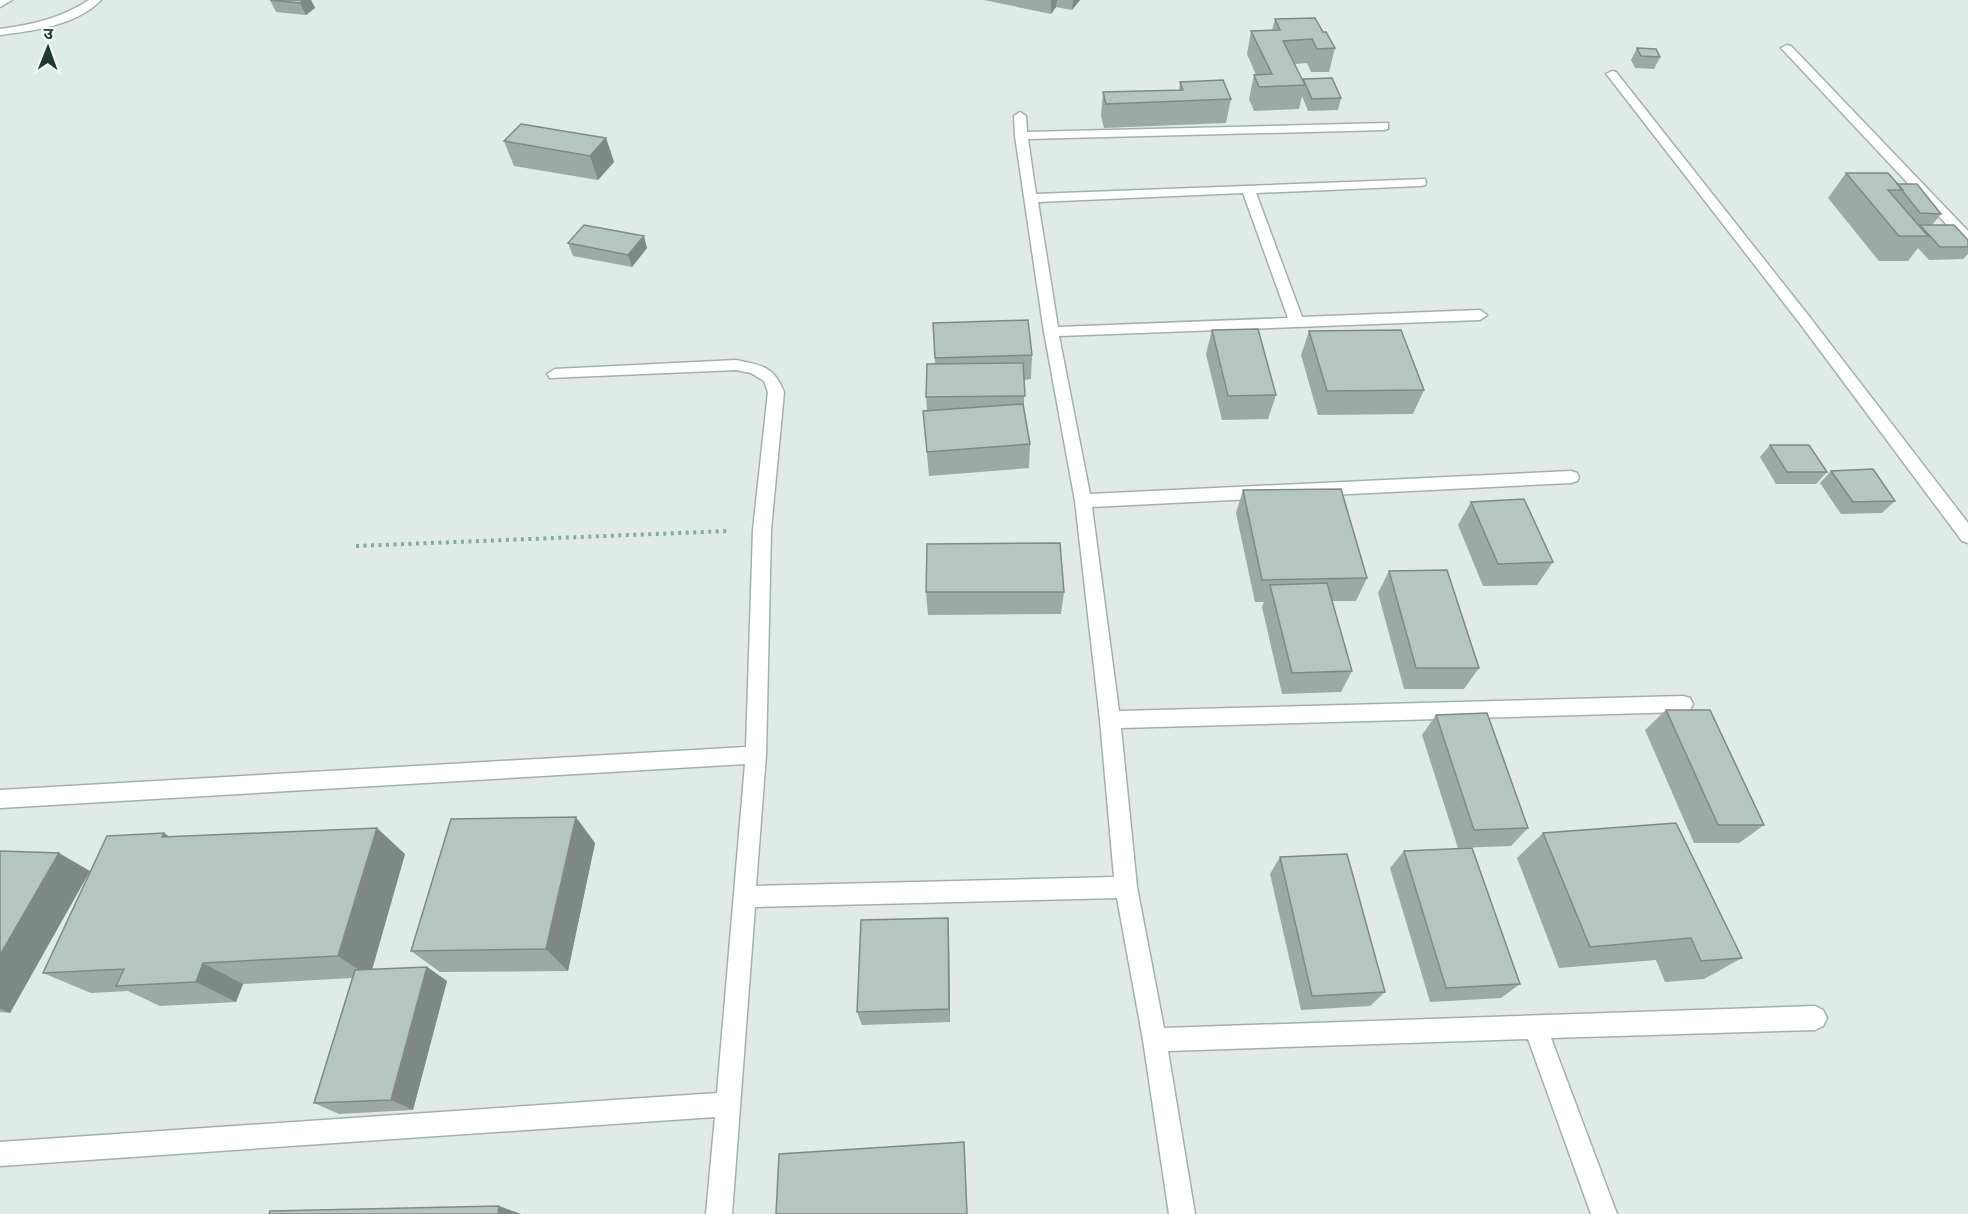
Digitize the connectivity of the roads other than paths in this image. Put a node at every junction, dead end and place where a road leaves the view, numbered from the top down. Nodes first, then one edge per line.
1 (8, 0) edge
2 (96, 0) edge
3 (0, 4) edge
4 (0, 33) edge
5 (1787, 48) dead end
6 (1612, 74) dead end
7 (1020, 116) dead end
8 (1384, 126) dead end
9 (1021, 136) junction
10 (1420, 182) dead end
11 (1248, 188) junction
12 (1030, 198) junction
13 (1968, 239) edge
14 (1480, 315) dead end
15 (1297, 323) junction
16 (1051, 332) junction
17 (555, 374) dead end
18 (1570, 477) dead end
19 (1083, 501) junction
20 (1968, 536) edge
21 (1683, 704) dead end
22 (1110, 720) junction
23 (756, 755) junction
24 (0, 799) edge
25 (1126, 887) junction
26 (744, 897) junction
27 (1815, 1018) dead end
28 (1536, 1029) junction
29 (1155, 1040) junction
30 (727, 1104) junction
31 (0, 1154) edge
32 (718, 1214) edge
33 (1182, 1214) edge
34 (1604, 1214) edge

1 - 3 street
2 - 4 street
5 - 13 street
6 - 20 street
7 - 9 street
8 - 9 street
9 - 12 street
10 - 11 street
11 - 12 street
11 - 15 street
12 - 16 street
14 - 15 street
15 - 16 street
16 - 19 street
17 - 23 street
18 - 19 street
19 - 22 street
21 - 22 street
22 - 25 street
23 - 24 street
23 - 26 street
25 - 26 street
25 - 29 street
26 - 30 street
27 - 28 street
28 - 29 street
28 - 34 street
29 - 33 street
30 - 31 street
30 - 32 street

